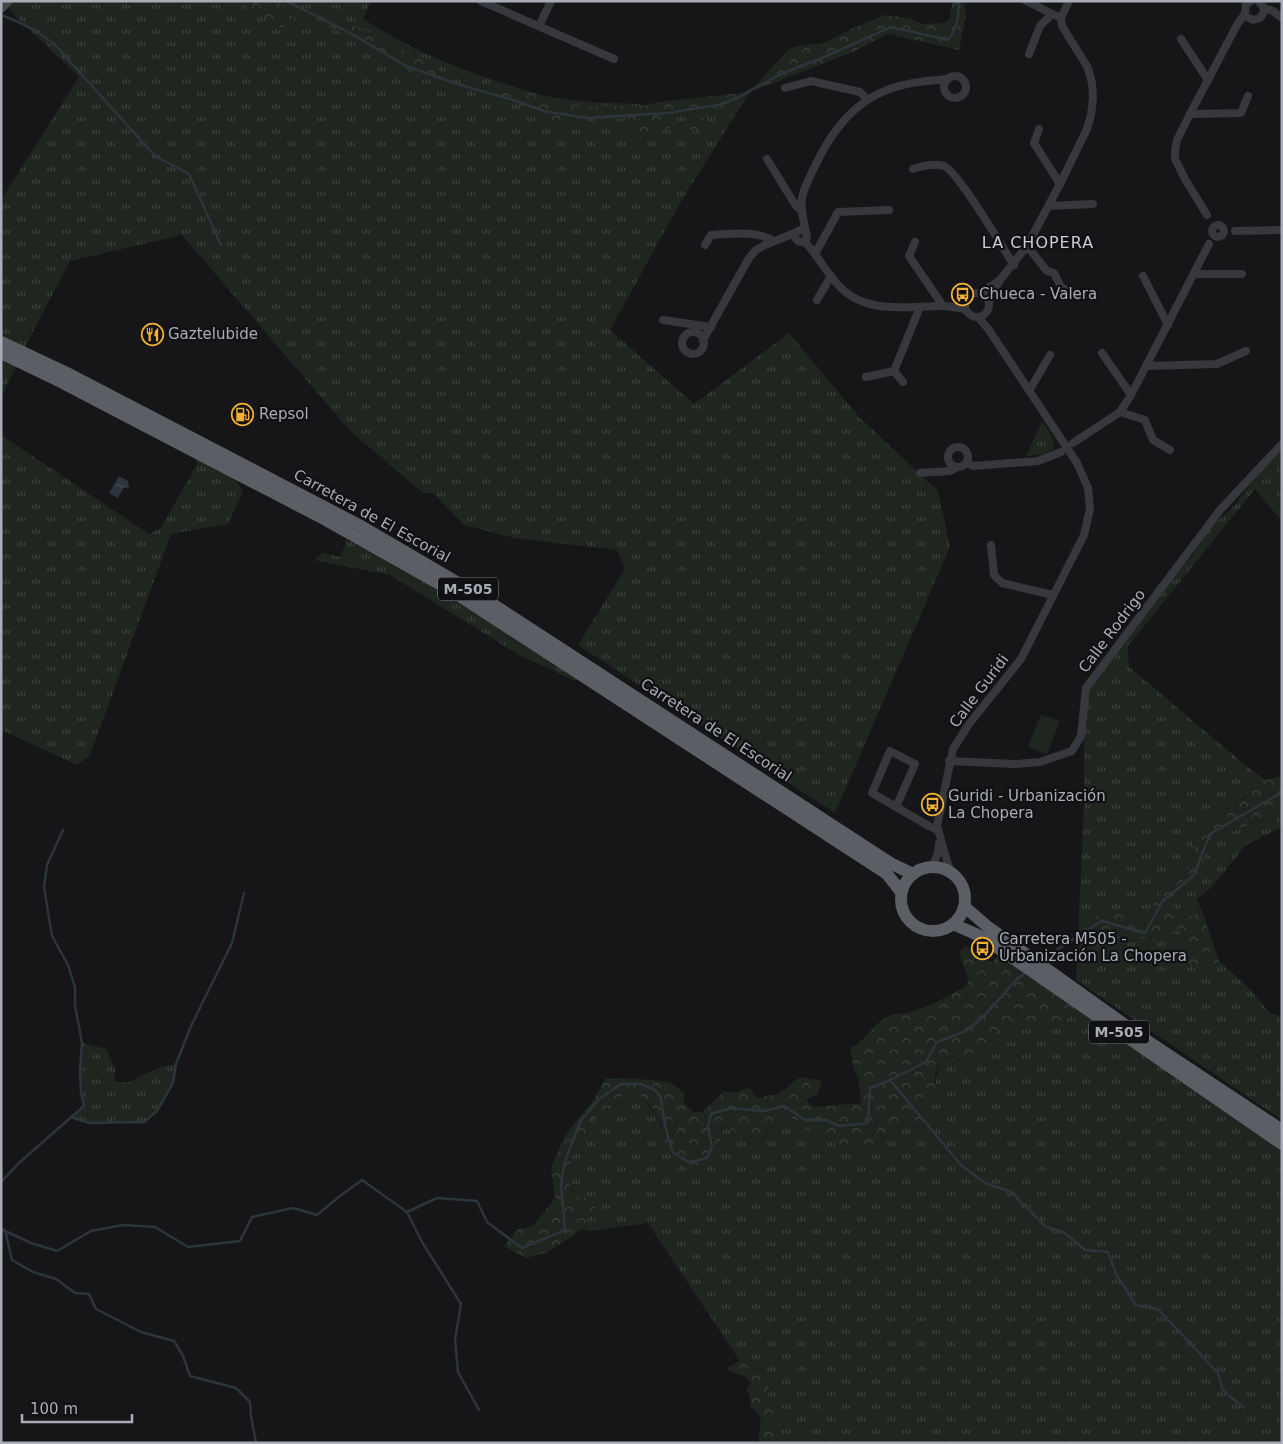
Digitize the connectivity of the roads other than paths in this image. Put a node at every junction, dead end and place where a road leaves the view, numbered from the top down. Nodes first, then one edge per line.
1 (7, 1) edge
2 (481, 1) edge
3 (551, 1) edge
4 (1026, 1) edge
5 (1069, 1) edge
6 (1251, 1) edge
7 (1258, 1) edge
8 (1, 7) edge
9 (1264, 8) junction
10 (1052, 14) junction
11 (1245, 14) junction
12 (1061, 18) junction
13 (1282, 18) edge
14 (539, 26) junction
15 (1182, 39) dead end
16 (1029, 54) dead end
17 (614, 60) dead end
18 (948, 79) dead end
19 (1208, 80) junction
20 (785, 88) dead end
21 (1248, 96) dead end
22 (867, 100) junction
23 (1190, 114) junction
24 (1039, 129) dead end
25 (766, 159) dead end
26 (914, 169) dead end
27 (1060, 184) junction
28 (1093, 204) dead end
29 (1049, 206) junction
30 (889, 210) dead end
31 (803, 214) junction
32 (1207, 215) junction
33 (1220, 226) junction
34 (1282, 230) edge
35 (1212, 231) junction
36 (1235, 231) junction
37 (802, 236) junction
38 (1221, 236) junction
39 (776, 240) junction
40 (915, 242) dead end
41 (1209, 244) junction
42 (705, 245) dead end
43 (1027, 246) junction
44 (813, 251) junction
45 (1014, 265) junction
46 (1195, 274) junction
47 (1242, 274) dead end
48 (831, 276) junction
49 (1143, 276) dead end
50 (1000, 280) junction
51 (980, 293) junction
52 (1074, 295) dead end
53 (966, 299) junction
54 (817, 300) dead end
55 (989, 302) junction
56 (943, 306) junction
57 (920, 308) junction
58 (965, 309) junction
59 (987, 312) junction
60 (978, 317) junction
61 (663, 320) dead end
62 (1168, 325) junction
63 (711, 327) junction
64 (989, 330) junction
65 (703, 340) dead end
66 (1, 342) edge
67 (1246, 351) dead end
68 (1102, 353) dead end
69 (1, 354) edge
70 (1050, 355) dead end
71 (1146, 366) junction
72 (894, 371) junction
73 (866, 377) dead end
74 (903, 382) dead end
75 (1029, 391) junction
76 (1131, 395) junction
77 (1120, 412) junction
78 (1062, 441) junction
79 (1073, 443) junction
80 (1282, 444) edge
81 (1170, 450) dead end
82 (1061, 452) junction
83 (1070, 454) junction
84 (968, 463) junction
85 (956, 468) junction
86 (920, 473) dead end
87 (991, 545) dead end
88 (1053, 595) junction
89 (949, 761) junction
90 (896, 807) junction
91 (939, 834) junction
92 (932, 867) junction
93 (950, 871) junction
94 (913, 874) junction
95 (902, 892) junction
96 (965, 907) junction
97 (953, 924) junction
98 (1282, 1130) edge
99 (1282, 1144) edge

1 - 8 main road
2 - 14 street
3 - 14 street
4 - 10 street
5 - 12 street
6 - 11 street
7 - 9 street
9 - 11 street
9 - 13 street
10 - 12 street
10 - 16 street
11 - 19 street
12 - 27 street
14 - 17 street
15 - 19 street
18 - 22 street
19 - 23 street
20 - 22 street
21 - 23 street
22 - 31 street
23 - 32 street
24 - 27 street
25 - 31 street
26 - 45 street
27 - 29 street
28 - 29 street
29 - 43 street
30 - 44 street
31 - 37 street
32 - 33 street
32 - 35 street
33 - 35 street
33 - 36 street
33 - 38 street
34 - 36 street
35 - 38 street
35 - 41 street
36 - 38 street
37 - 39 street
37 - 44 street
38 - 41 street
39 - 42 street
39 - 63 street
40 - 56 street
41 - 46 street
43 - 45 street
43 - 52 street
44 - 48 street
45 - 50 street
46 - 47 street
46 - 62 street
48 - 54 street
48 - 57 street
49 - 62 street
50 - 51 street
50 - 55 street
51 - 53 street
51 - 55 street
53 - 56 street
53 - 58 street
55 - 59 street
56 - 57 street
56 - 58 street
57 - 72 street
58 - 60 street
59 - 60 street
59 - 64 street, Calle Guridi
60 - 64 street, Calle Guridi
61 - 63 street
62 - 71 street
63 - 65 street
64 - 75 street, Calle Guridi
66 - 94 highway, Carretera de El Escorial / M-505
67 - 71 street
68 - 76 street
69 - 95 highway, Carretera de El Escorial / M-505
70 - 75 street
71 - 76 street
72 - 73 street
72 - 74 street
75 - 78 street, Calle Guridi
76 - 77 street
77 - 79 street
77 - 81 street
78 - 79 street
78 - 82 street
78 - 83 street, Calle Guridi
79 - 83 street
80 - 89 street, Calle Rodrigo
82 - 83 street
82 - 84 street
83 - 88 street, Calle Guridi
84 - 85 street
84 - 85 street
85 - 86 street
87 - 88 street
88 - 89 street, Calle Guridi
89 - 91 street, Calle Guridi
90 - 90 street
90 - 91 street
91 - 92 street, Calle Guridi
91 - 93 street, Calle Guridi
92 - 93 highway
92 - 94 highway
93 - 96 highway
94 - 95 highway
95 - 97 highway
96 - 97 highway
96 - 98 highway, M-505
97 - 99 highway, M-505

